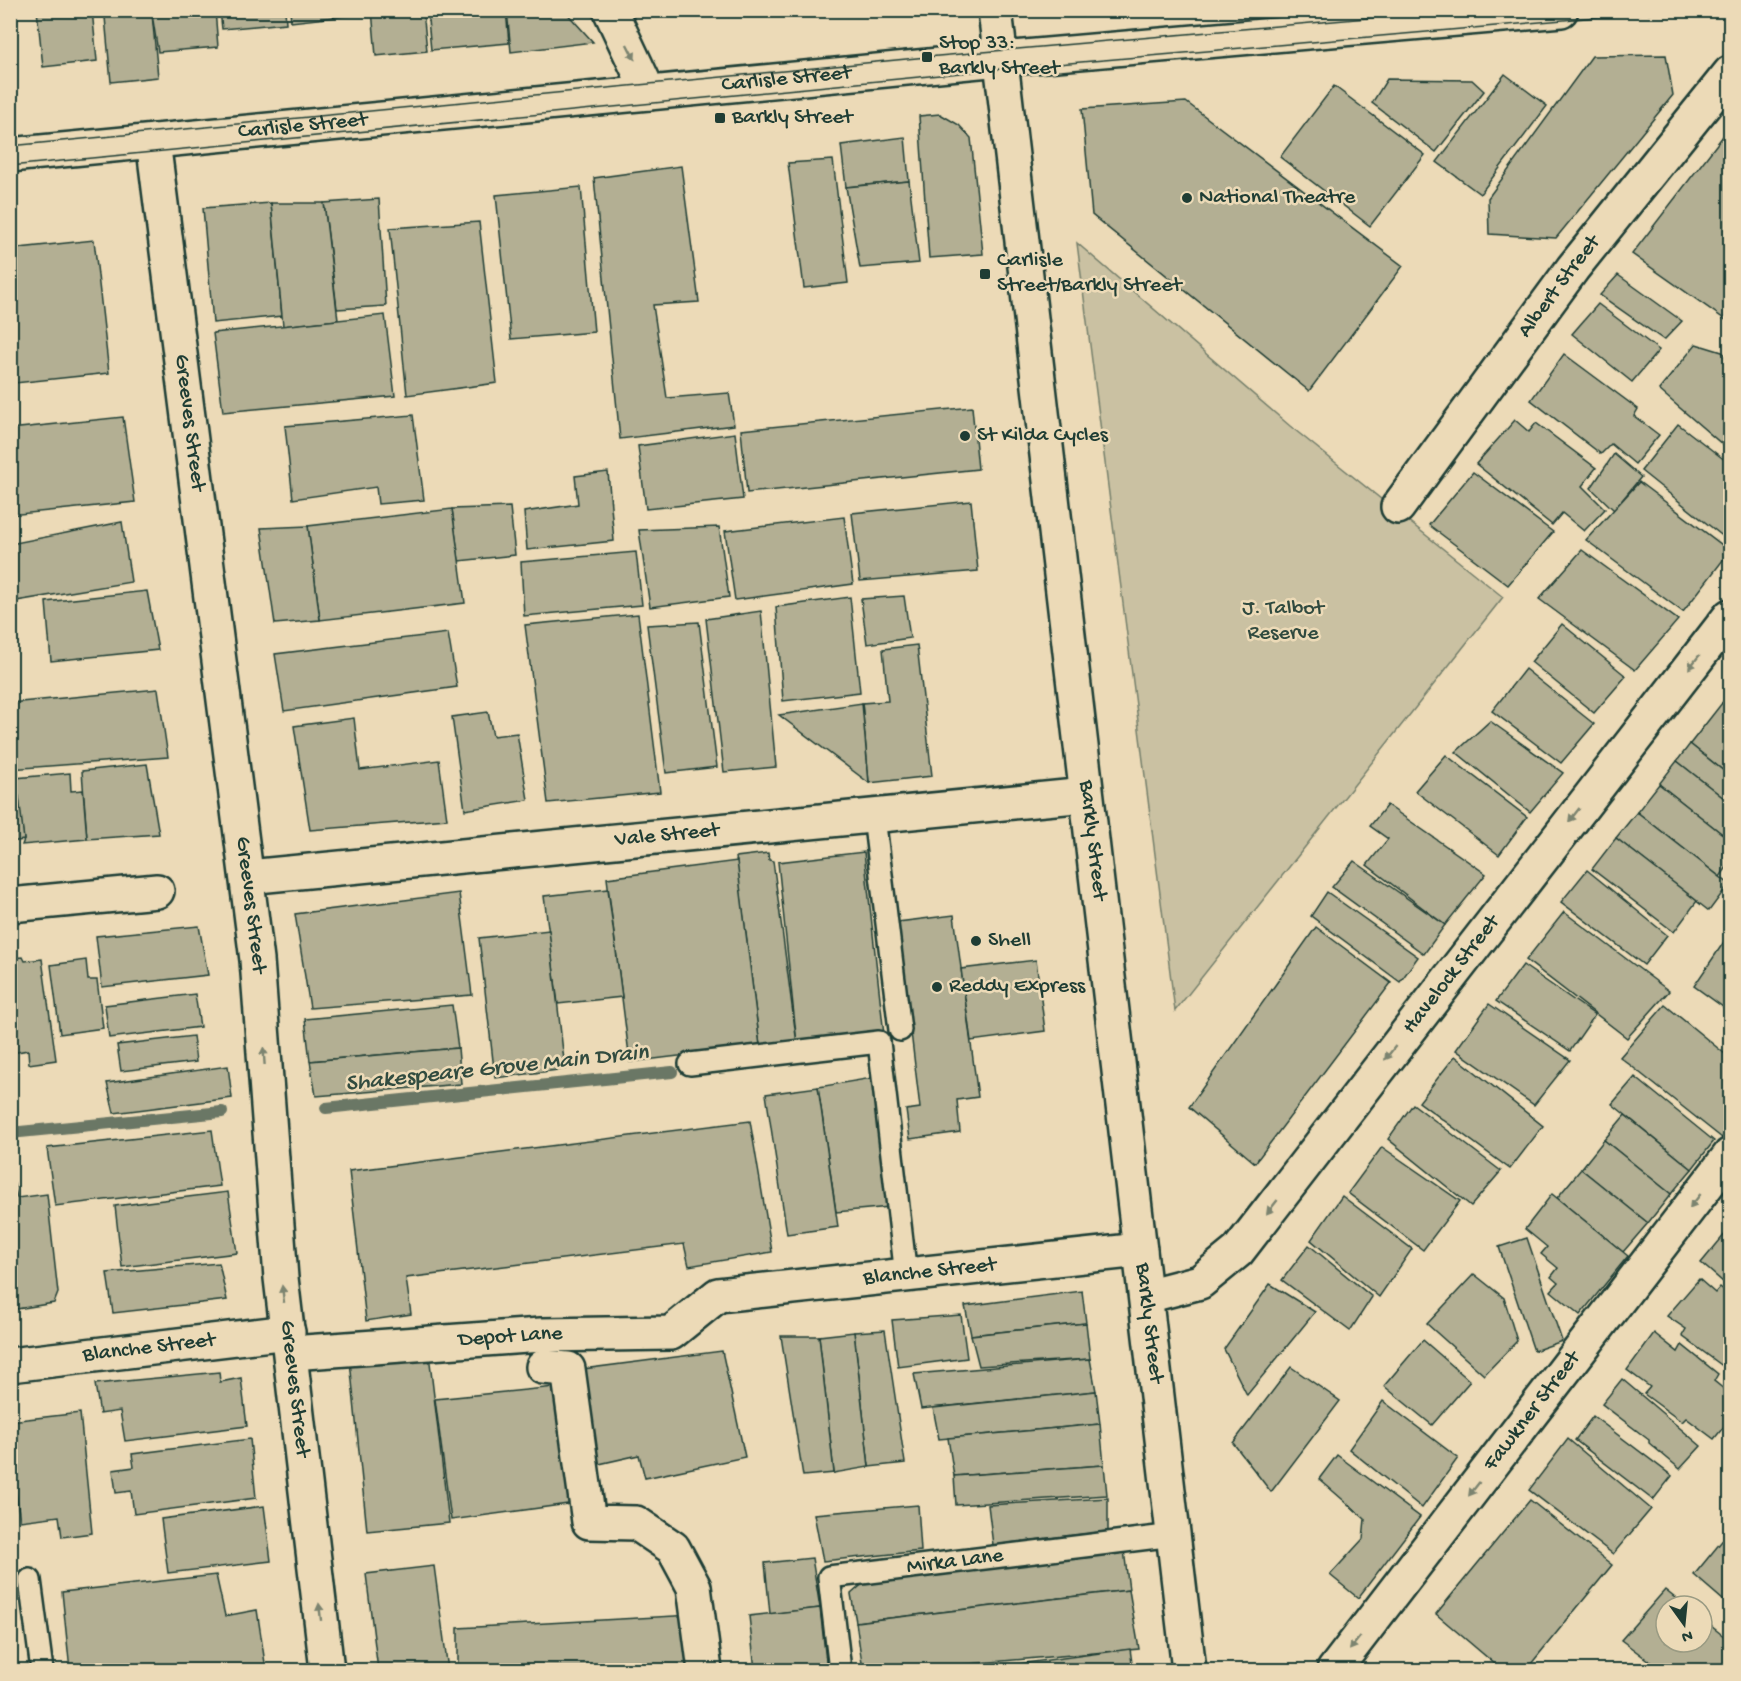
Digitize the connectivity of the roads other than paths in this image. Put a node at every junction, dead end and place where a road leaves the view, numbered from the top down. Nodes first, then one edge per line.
1 (610, 10) edge
2 (994, 10) edge
3 (1561, 10) edge
4 (1348, 20) edge
5 (1000, 59) junction
6 (1731, 73) edge
7 (650, 93) junction
8 (153, 141) junction
9 (10, 154) edge
10 (1398, 507) dead end
11 (1731, 616) edge
12 (1086, 795) junction
13 (874, 817) junction
14 (247, 877) junction
15 (158, 891) dead end
16 (10, 905) edge
17 (900, 1030) dead end
18 (690, 1064) dead end
19 (1731, 1155) edge
20 (1140, 1250) junction
21 (906, 1276) junction
22 (718, 1295) joint
23 (1146, 1296) junction
24 (289, 1343) junction
25 (10, 1365) edge
26 (543, 1367) dead end
27 (1174, 1534) junction
28 (30, 1580) dead end
29 (42, 1671) edge
30 (327, 1671) edge
31 (705, 1671) edge
32 (840, 1671) edge
33 (1189, 1671) edge
34 (1334, 1671) edge

1 -> 7 street
2 - 5 street, Barkly Street
3 - 4 street, Carlisle Street
4 - 5 street, Carlisle Street
5 - 7 street, Carlisle Street
5 - 12 street, Barkly Street
6 - 10 street, Albert Street
7 - 8 street, Carlisle Street
8 - 9 street, Carlisle Street
8 - 14 street, Greeves Street
11 -> 23 street, Havelock Street
12 - 13 street, Vale Street
12 - 20 street, Barkly Street
13 - 14 street, Vale Street
13 - 17 lane
24 -> 14 street, Greeves Street
15 - 16 street
18 - 21 lane
19 -> 34 street, Fawkner Street
20 - 21 street, Blanche Street
20 - 23 street, Barkly Street
21 - 22 street, Blanche Street
22 - 24 street, Depot Lane
23 - 27 street, Barkly Street
24 - 25 street, Blanche Street
30 -> 24 street, Greeves Street
26 - 31 street
27 - 32 lane, Mirka Lane
27 - 33 street, Barkly Street
28 - 29 lane

